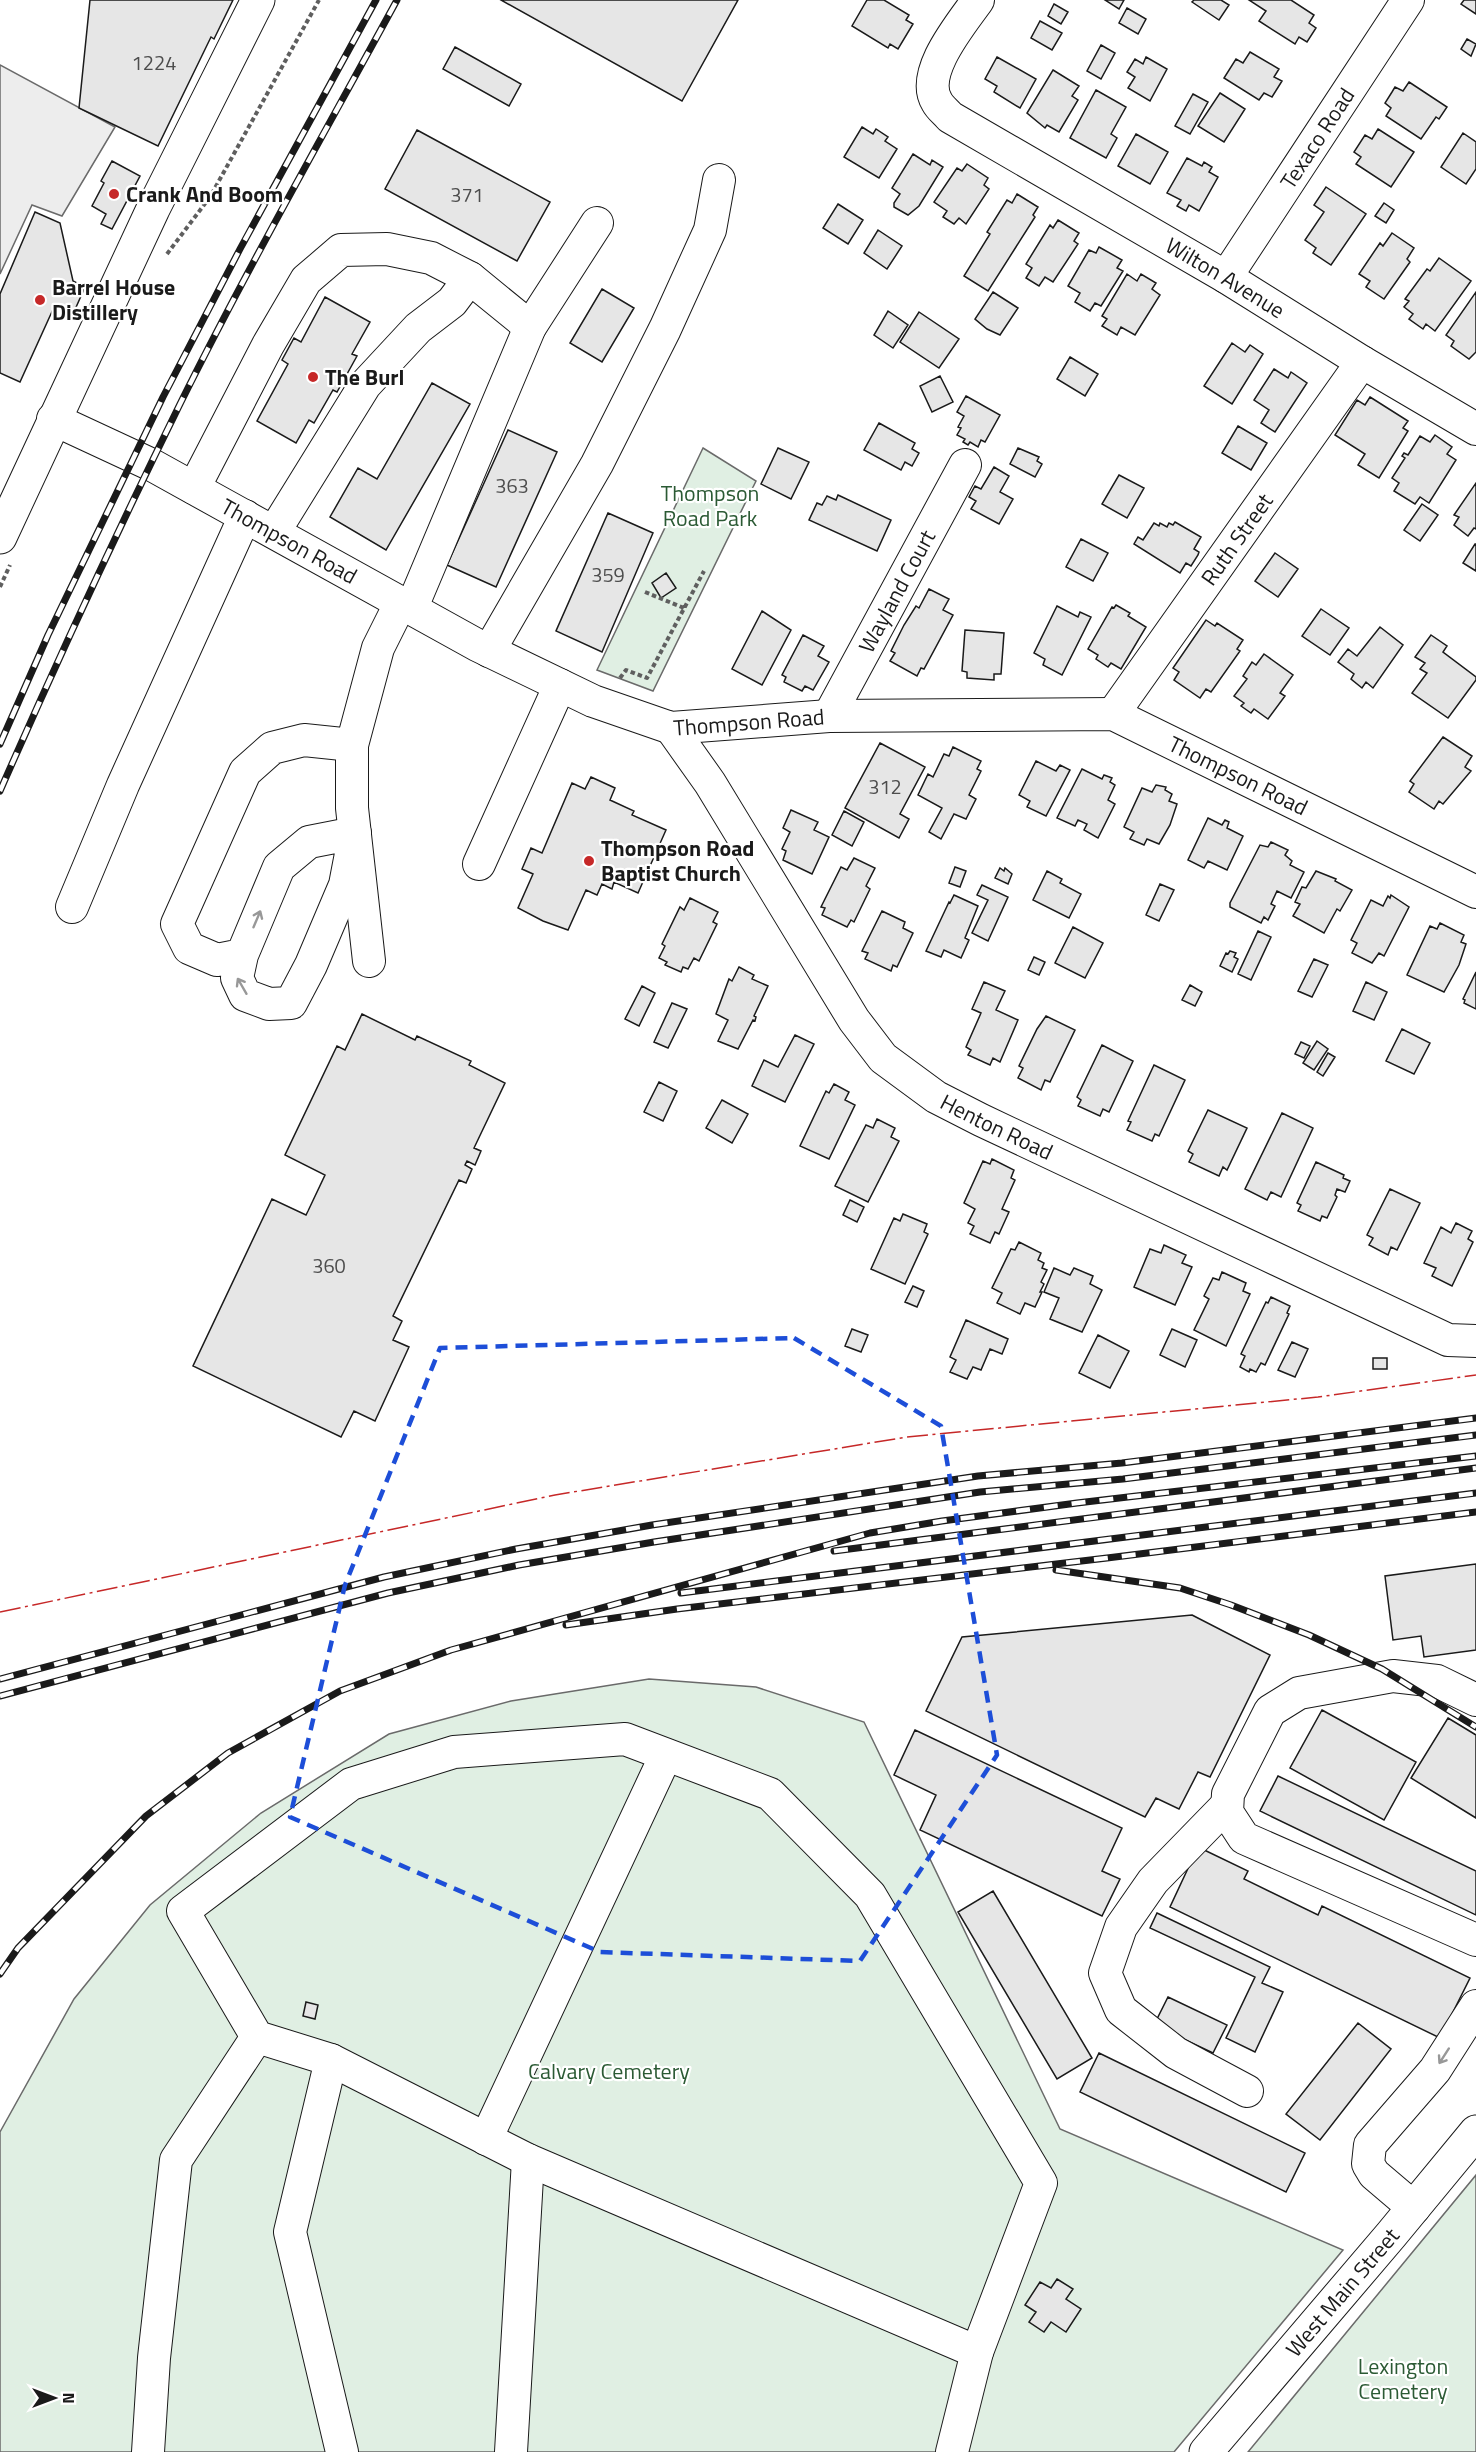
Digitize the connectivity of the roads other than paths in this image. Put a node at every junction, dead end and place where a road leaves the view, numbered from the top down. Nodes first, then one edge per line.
1 (258, 0) edge
2 (978, 0) edge
3 (1408, 0) edge
4 (719, 180) dead end
5 (597, 223) dead end
6 (1226, 277) junction
7 (470, 278) junction
8 (530, 327) junction
9 (1362, 362) junction
10 (53, 419) junction
11 (1476, 429) edge
12 (965, 465) dead end
13 (194, 488) junction
14 (244, 516) junction
15 (274, 532) junction
16 (0, 537) edge
17 (406, 605) junction
18 (489, 651) junction
19 (560, 685) junction
20 (1113, 714) junction
21 (830, 716) junction
22 (671, 728) junction
23 (352, 745) junction
24 (355, 833) junction
25 (479, 864) dead end
26 (1476, 892) edge
27 (72, 907) dead end
28 (242, 955) junction
29 (369, 961) dead end
30 (1476, 1341) edge
31 (1476, 1700) edge
32 (666, 1755) junction
33 (1227, 1805) junction
34 (1476, 1941) edge
35 (1476, 2006) edge
36 (257, 2037) junction
37 (331, 2060) junction
38 (1247, 2091) dead end
39 (1476, 2132) edge
40 (486, 2139) junction
41 (528, 2160) junction
42 (1414, 2208) junction
43 (976, 2352) junction
44 (147, 2452) edge
45 (342, 2452) edge
46 (511, 2452) edge
47 (952, 2452) edge
48 (1206, 2452) edge

1 - 10 main road
2 - 6 street, Wilton Avenue
3 - 6 street, Texaco Road
4 - 18 street
5 - 8 street
6 - 9 street, Wilton Avenue
7 - 8 street
7 - 13 street
7 - 15 street
8 - 17 street
9 - 11 street, Wilton Avenue
9 - 20 street, Ruth Street
10 - 13 street, Thompson Road
10 - 16 main road
12 - 21 street, Wayland Court
13 - 14 street, Thompson Road
14 - 15 street, Thompson Road
14 - 27 street
15 - 17 street, Thompson Road
17 - 18 street, Thompson Road
17 - 23 street
18 - 19 street, Thompson Road
19 - 22 street, Thompson Road
19 - 25 street
20 - 21 street, Thompson Road
20 - 26 street, Thompson Road
21 - 22 street, Thompson Road
22 - 30 street, Henton Road
23 - 24 street
23 - 28 street
28 -> 24 street
24 -> 28 street
24 - 29 street
31 - 33 street
32 - 36 street
32 - 40 street
32 - 43 street
33 - 34 street
33 - 38 street
35 -> 42 street
36 - 37 street
36 - 44 street
37 - 40 street
37 - 45 street
39 - 42 main road, West Main Street
40 - 41 street
41 - 43 street
41 - 46 street
42 - 48 main road, West Main Street
43 - 47 street

